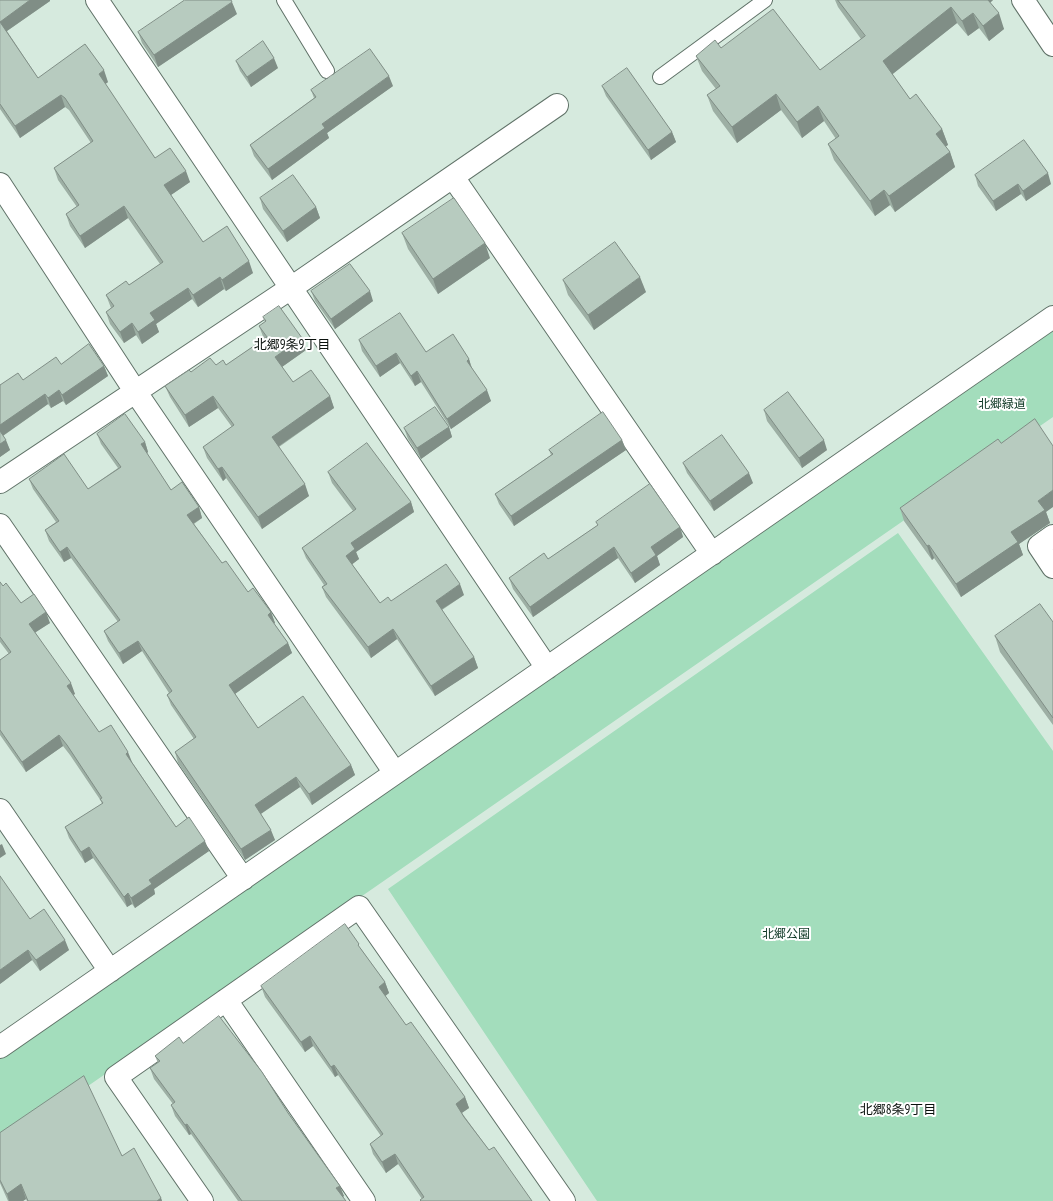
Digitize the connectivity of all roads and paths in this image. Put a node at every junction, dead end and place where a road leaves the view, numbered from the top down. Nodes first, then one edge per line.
1 (97, 0) edge
2 (284, 0) edge
3 (764, 0) edge
4 (1022, 0) edge
5 (1053, 45) edge
6 (327, 71) dead end
7 (660, 77) dead end
8 (557, 104) dead end
9 (453, 177) junction
10 (0, 184) edge
11 (290, 288) junction
12 (1053, 317) edge
13 (135, 391) junction
14 (0, 482) edge
15 (0, 525) edge
16 (1053, 536) edge
17 (712, 554) junction
18 (1053, 567) edge
19 (547, 668) junction
20 (395, 773) junction
21 (0, 810) edge
22 (243, 879) junction
23 (110, 971) junction
24 (226, 1000) junction
25 (0, 1047) edge
26 (202, 1201) edge
27 (364, 1201) edge
28 (564, 1201) edge

1 - 11 street
2 - 6 lane
3 - 7 lane
4 - 5 street
8 - 9 street
9 - 11 street
9 - 17 street
10 - 13 street
11 - 13 street
11 - 19 street
12 - 17 street
13 - 14 street
13 - 20 street
15 - 22 street
16 - 18 street
17 - 19 street
19 - 20 street
20 - 22 street
21 - 23 street
22 - 23 street
23 - 25 street
24 - 26 street
24 - 27 street
24 - 28 street

